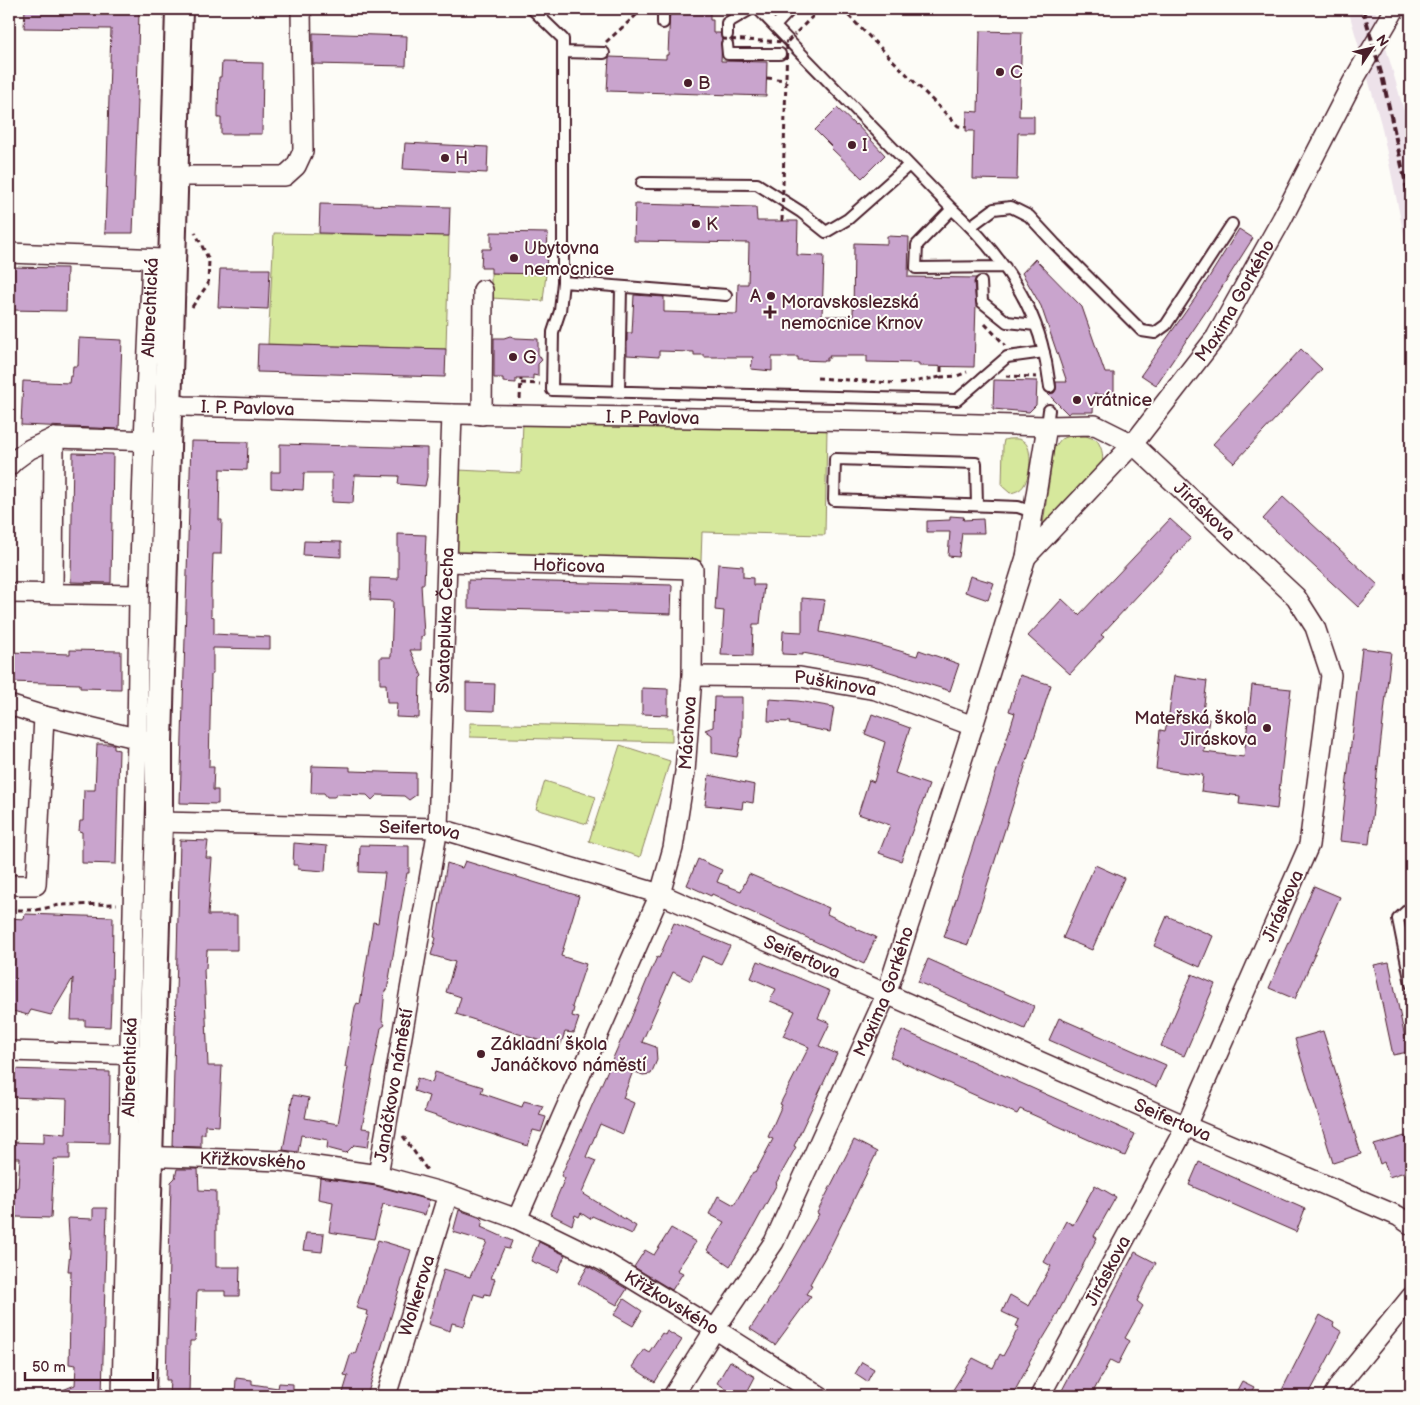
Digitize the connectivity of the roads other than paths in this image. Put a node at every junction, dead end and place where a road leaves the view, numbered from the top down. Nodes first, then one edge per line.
1 (179, 9) edge
2 (300, 9) edge
3 (663, 9) edge
4 (751, 9) edge
5 (758, 9) edge
6 (791, 9) edge
7 (1395, 9) edge
8 (540, 11) edge
9 (663, 23) dead end
10 (775, 26) junction
11 (790, 49) junction
12 (564, 52) junction
13 (599, 53) road end
14 (909, 164) junction
15 (175, 176) junction
16 (642, 182) dead end
17 (952, 209) junction
18 (1232, 224) dead end
19 (971, 226) junction
20 (9, 253) edge
21 (162, 259) junction
22 (1005, 267) junction
23 (563, 282) junction
24 (982, 282) dead end
25 (622, 288) junction
26 (483, 290) dead end
27 (726, 295) dead end
28 (1036, 325) junction
29 (1044, 352) junction
30 (1050, 387) dead end
31 (619, 391) junction
32 (168, 404) junction
33 (452, 414) junction
34 (482, 415) junction
35 (1048, 418) junction
36 (54, 438) junction
37 (155, 441) junction
38 (1133, 444) junction
39 (9, 466) edge
40 (977, 505) junction
41 (1033, 512) junction
42 (1026, 557) junction
43 (447, 562) junction
44 (693, 569) joint
45 (52, 592) junction
46 (9, 593) edge
47 (139, 595) junction
48 (692, 676) junction
49 (9, 705) edge
50 (44, 716) junction
51 (974, 726) junction
52 (148, 740) junction
53 (159, 822) junction
54 (438, 828) junction
55 (9, 886) edge
56 (660, 894) junction
57 (1411, 907) edge
58 (1411, 984) edge
59 (886, 995) junction
60 (9, 1051) edge
61 (141, 1055) junction
62 (1186, 1126) junction
63 (139, 1156) junction
64 (378, 1174) junction
65 (445, 1193) junction
66 (517, 1219) junction
67 (1411, 1225) edge
68 (1411, 1297) edge
69 (715, 1329) junction
70 (122, 1396) edge
71 (142, 1396) edge
72 (386, 1396) edge
73 (673, 1396) edge
74 (820, 1396) edge
75 (1040, 1396) edge
76 (1333, 1396) edge

1 - 15 main road, Albrechtická
2 - 15 street
3 - 9 lane
4 - 11 lane
5 - 10 lane
6 - 10 lane
7 - 38 street, Maxima Gorkého
8 - 12 lane
10 - 11 lane
11 - 14 lane
12 - 13 lane
12 - 23 lane
14 - 16 lane
14 - 17 lane
15 - 21 main road, Albrechtická
17 - 19 lane
17 - 22 lane
18 - 19 lane
19 - 22 lane
20 - 21 street, Albrechtická
21 - 32 main road, Albrechtická
21 - 37 street, Albrechtická
22 - 28 lane
23 - 25 lane
23 - 31 lane
24 - 28 lane
25 - 27 lane
25 - 31 lane
26 - 34 street
28 - 29 lane
29 - 30 lane
29 - 31 lane
32 - 33 street, I. P. Pavlova
32 - 37 main road, Albrechtická
33 - 34 street, I. P. Pavlova
33 - 43 street, Svatopluka Čecha
34 - 35 street, I. P. Pavlova
35 - 38 street, I. P. Pavlova
35 - 41 street, Maxima Gorkého
36 - 37 street
36 - 39 street
36 - 45 street
37 - 47 street, Albrechtická
37 - 52 main road, Albrechtická
38 - 42 street, Maxima Gorkého
38 - 62 street, Jiráskova
40 - 40 lane
40 - 41 lane
41 - 42 street, Maxima Gorkého
42 - 51 street, Maxima Gorkého
43 - 44 street, Hořicova
43 - 54 street, Svatopluka Čecha
44 - 48 street, Máchova
45 - 46 street
45 - 47 street
47 - 52 street, Albrechtická
48 - 51 street, Puškinova
48 - 56 street, Máchova
49 - 50 street
50 - 52 street
50 - 55 street
51 - 59 street, Maxima Gorkého
52 - 53 main road, Albrechtická
52 - 61 street, Albrechtická
53 - 54 street, Seifertova
53 - 61 main road, Albrechtická
54 - 56 street, Seifertova
54 - 64 street, Janáčkovo náměstí
56 - 59 street, Seifertova
56 - 66 street
57 - 58 lane
59 - 62 street, Seifertova
59 - 69 street, Maxima Gorkého
60 - 61 street
61 - 63 main road, Albrechtická
62 - 67 street, Seifertova
62 - 75 street, Jiráskova
63 - 64 street, Křižkovského
63 - 70 street, Albrechtická
63 - 71 main road, Albrechtická
64 - 65 street, Janáčkovo náměstí
65 - 66 street, Janáčkovo náměstí
65 - 72 street, Wolkerova
66 - 69 street, Křižkovského
68 - 76 street
69 - 73 street, Maxima Gorkého
69 - 74 street, Křižkovského

